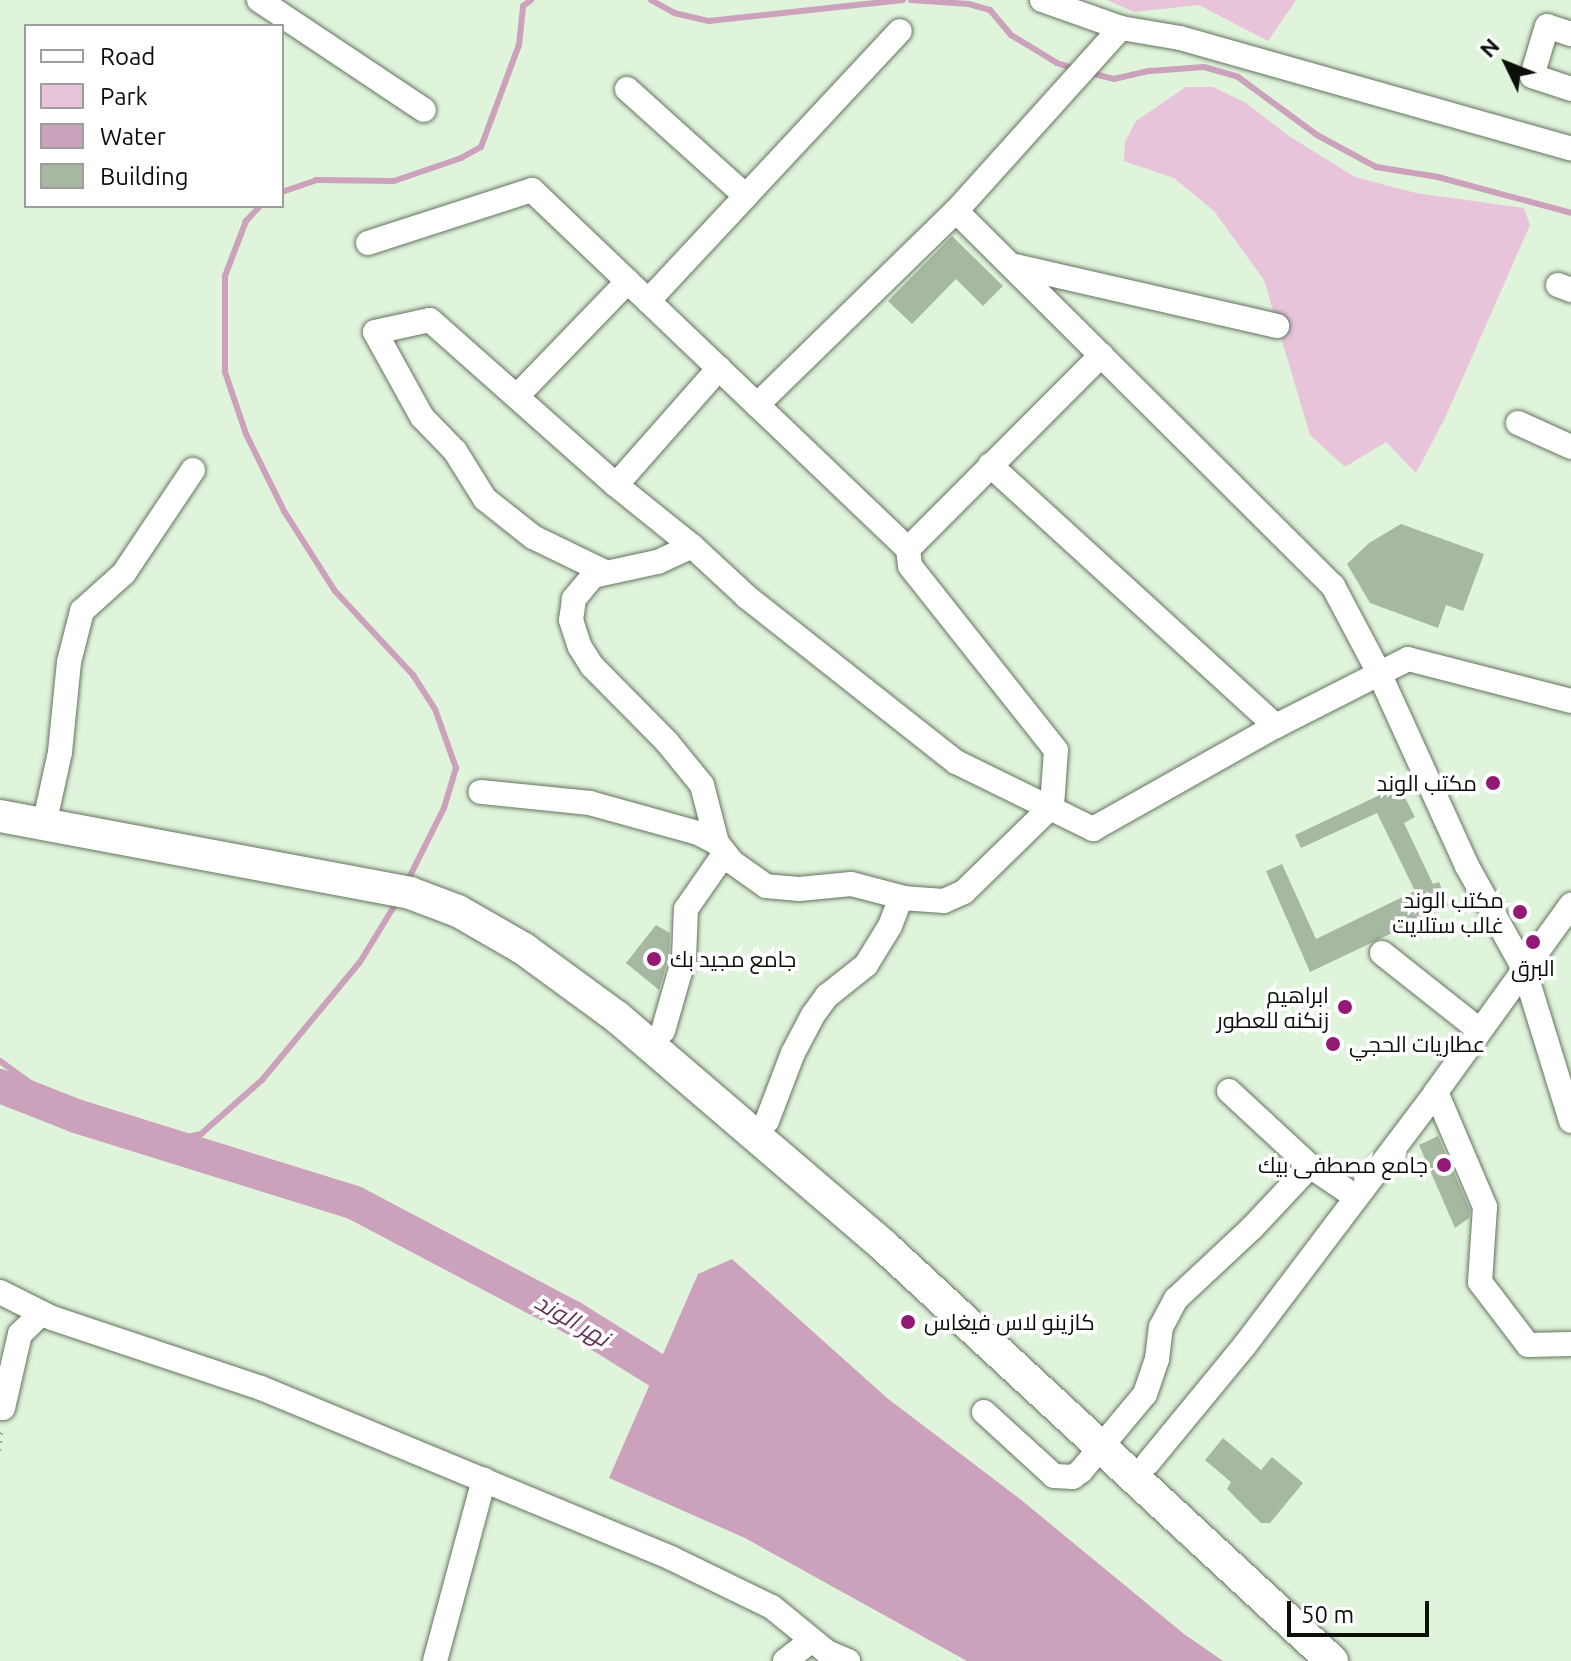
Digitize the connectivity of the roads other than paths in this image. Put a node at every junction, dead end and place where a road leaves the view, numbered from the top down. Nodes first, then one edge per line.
1 (259, 0) edge
2 (1042, 0) edge
3 (1121, 28) junction
4 (900, 31) dead end
5 (1571, 34) edge
6 (627, 89) dead end
7 (1571, 89) edge
8 (424, 110) dead end
9 (1571, 149) edge
10 (746, 196) junction
11 (956, 211) junction
12 (368, 243) dead end
13 (1015, 266) junction
14 (628, 281) junction
15 (648, 301) junction
16 (1277, 326) dead end
17 (1101, 355) junction
18 (719, 368) junction
19 (518, 395) junction
20 (757, 405) junction
21 (1518, 423) dead end
22 (1571, 447) edge
23 (990, 465) junction
24 (193, 470) dead end
25 (616, 485) junction
26 (692, 546) junction
27 (908, 549) junction
28 (603, 571) junction
29 (1379, 673) junction
30 (1571, 701) edge
31 (1276, 726) junction
32 (481, 792) dead end
33 (1052, 806) junction
34 (0, 816) edge
35 (44, 825) junction
36 (721, 848) junction
37 (436, 893) junction
38 (901, 898) junction
39 (1571, 905) edge
40 (1382, 953) dead end
41 (1524, 969) junction
42 (1479, 1030) junction
43 (663, 1031) junction
44 (1561, 1064) edge
45 (1229, 1091) dead end
46 (1436, 1092) junction
47 (767, 1121) junction
48 (1571, 1121) edge
49 (1310, 1166) junction
50 (1356, 1197) junction
51 (0, 1292) edge
52 (42, 1313) junction
53 (1571, 1344) edge
54 (3, 1408) dead end
55 (984, 1412) dead end
56 (1110, 1440) junction
57 (1142, 1470) junction
58 (484, 1480) junction
59 (812, 1640) junction
60 (435, 1661) edge
61 (785, 1661) edge
62 (848, 1661) edge
63 (1332, 1661) edge
64 (1358, 1661) edge

1 - 8 street
2 - 3 street
3 - 9 street
3 - 11 street
4 - 10 street
5 - 7 street
6 - 10 street
10 - 15 street
11 - 13 street
11 - 20 street
12 - 14 street
13 - 16 street
13 - 17 street
14 - 15 street
14 - 19 street
15 - 18 street
17 - 23 street
17 - 29 street
18 - 20 street
18 - 25 street
19 - 25 street
19 - 28 street
20 - 27 street
21 - 22 street
23 - 27 street
23 - 31 street
24 - 35 street
25 - 26 street
26 - 28 street
26 - 33 street
27 - 33 street
28 - 36 street
29 - 30 street
29 - 31 street
29 - 41 street
31 - 33 street
32 - 36 street
33 - 38 street
34 - 35 main road
35 - 37 main road
36 - 38 street
36 - 43 street
37 - 43 main road
37 - 56 main road
38 - 47 street
39 - 41 street
40 - 42 street
41 - 42 street
41 - 44 street
42 - 46 street
43 - 47 main road
44 - 48 street
45 - 49 street
46 - 50 street
46 - 53 street
47 - 56 main road
49 - 50 street
49 - 56 street
50 - 57 street
51 - 52 street
52 - 54 street
52 - 58 street
55 - 56 street
56 - 57 main road
57 - 63 main road
57 - 64 main road
58 - 59 street
58 - 60 street
59 - 61 street
59 - 62 street

